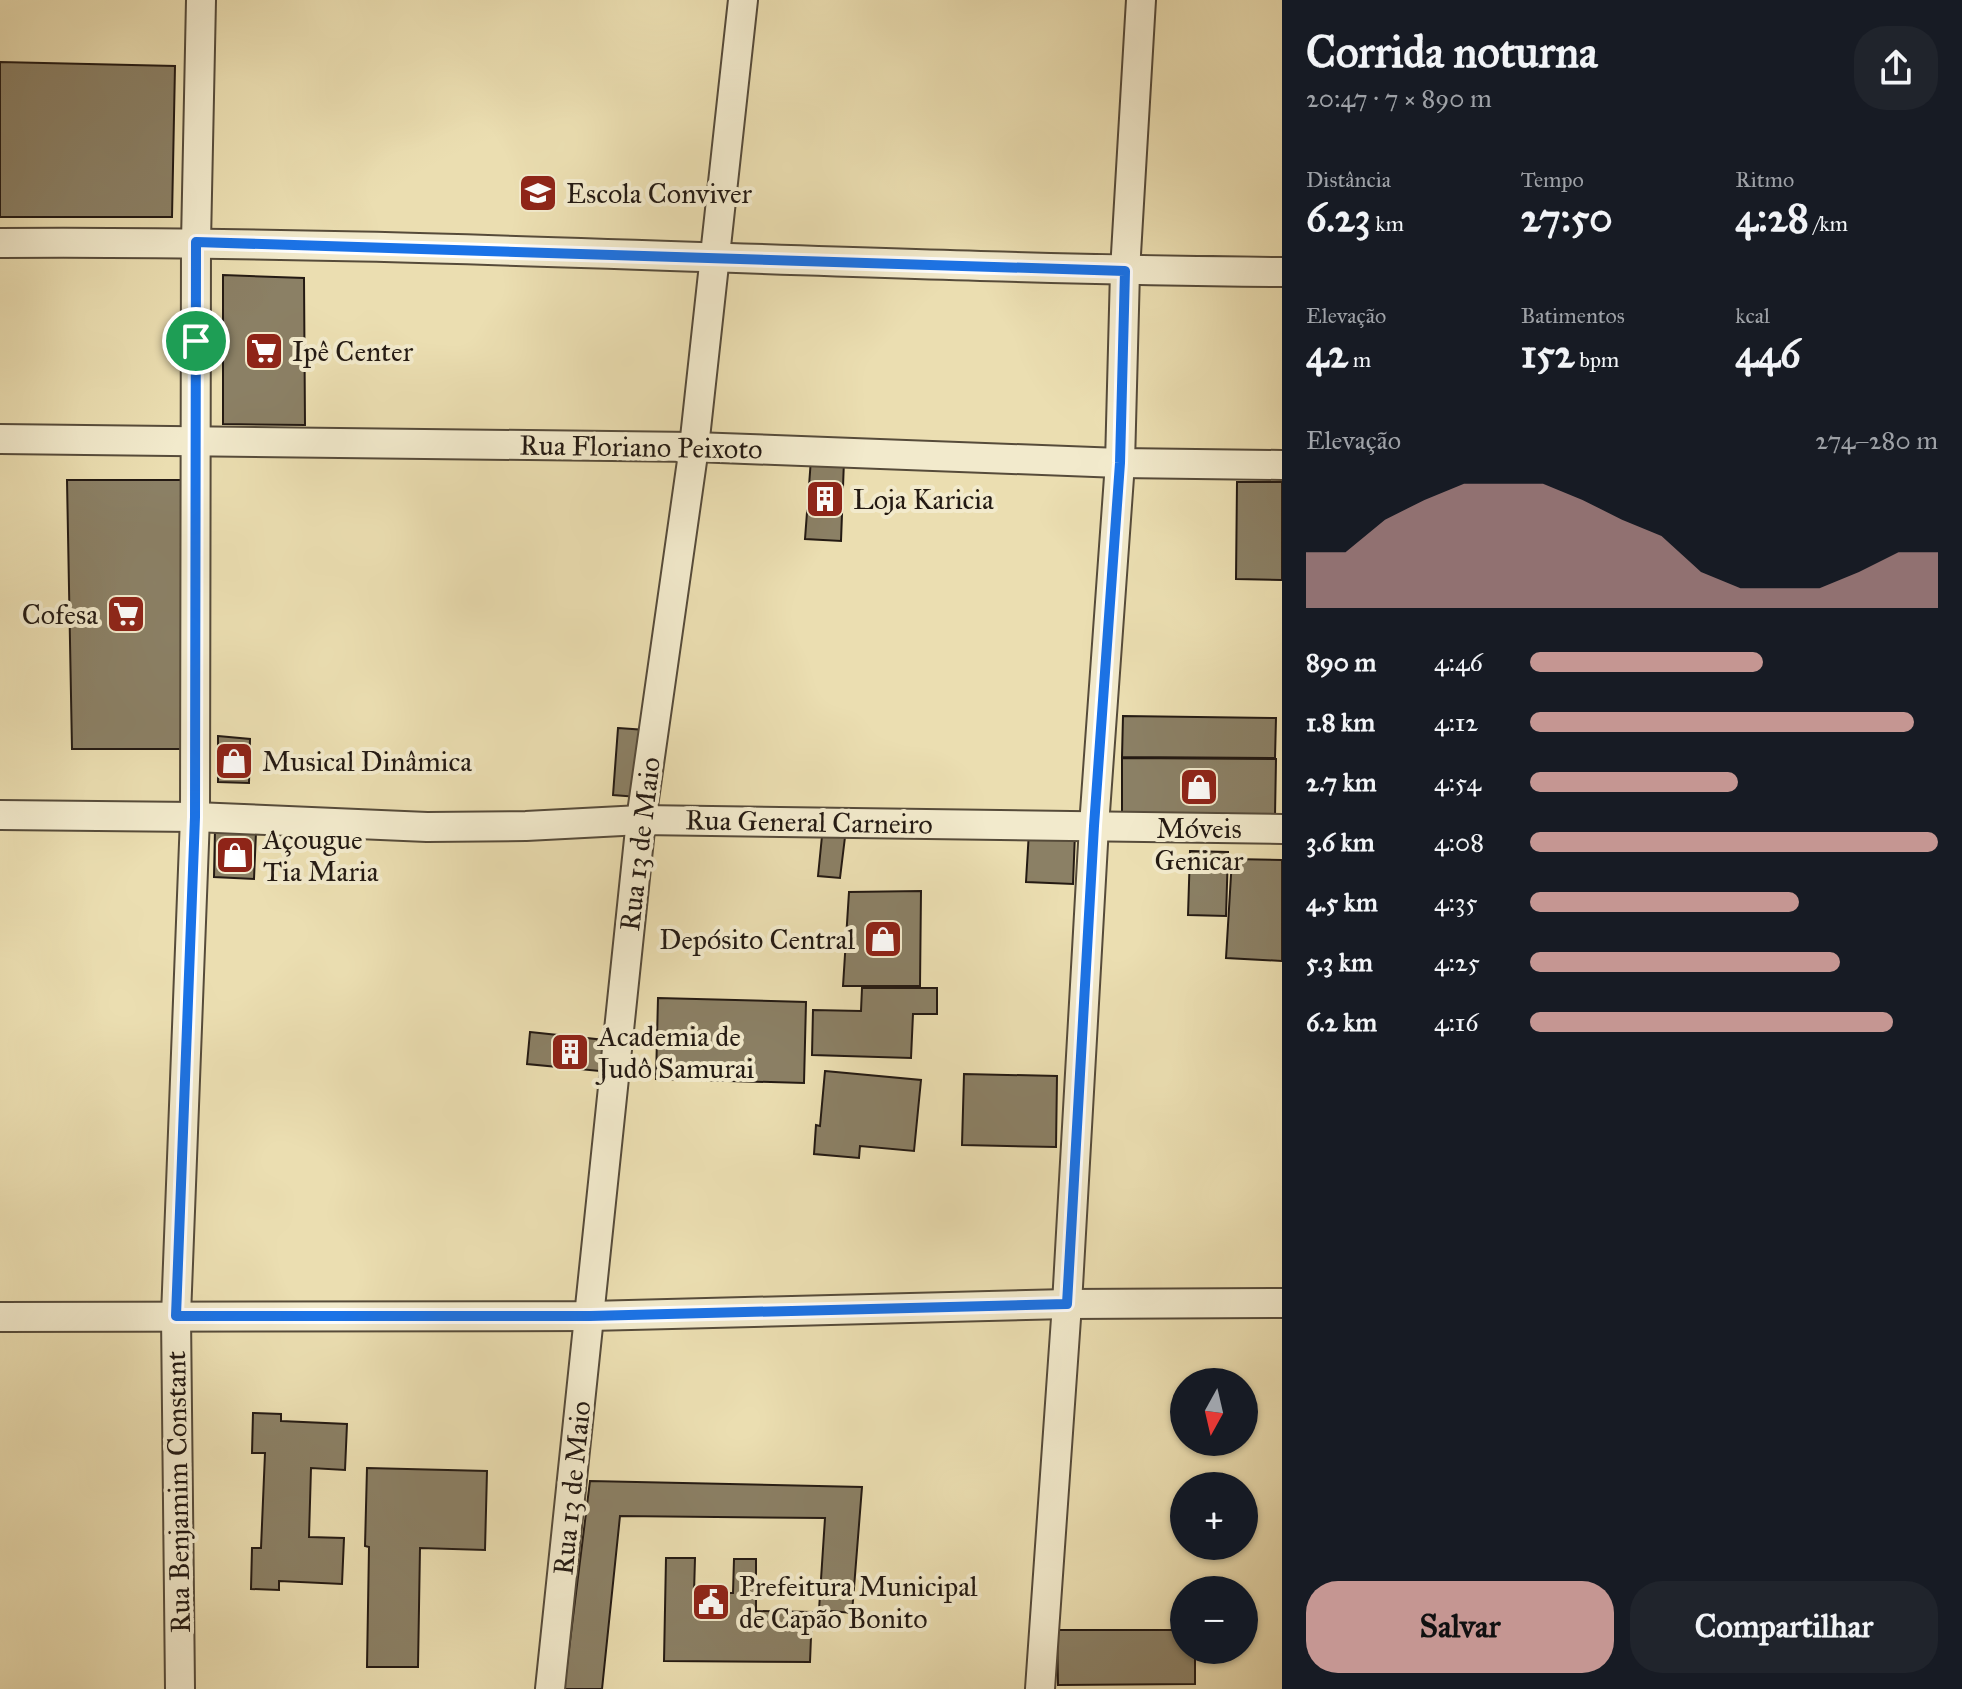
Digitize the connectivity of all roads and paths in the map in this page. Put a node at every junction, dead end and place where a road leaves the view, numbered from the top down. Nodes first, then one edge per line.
1 (201, 0) edge
2 (743, 0) edge
3 (1141, 0) edge
4 (196, 242) junction
5 (0, 243) edge
6 (715, 258) junction
7 (1125, 271) junction
8 (1282, 272) edge
9 (0, 439) edge
10 (196, 440) junction
11 (694, 447) junction
12 (1120, 463) junction
13 (1282, 465) edge
14 (0, 815) edge
15 (195, 817) junction
16 (641, 820) junction
17 (1094, 826) junction
18 (1282, 829) edge
19 (1282, 1303) edge
20 (1067, 1304) junction
21 (176, 1316) junction
22 (590, 1316) junction
23 (0, 1317) edge
24 (180, 1689) edge
25 (550, 1689) edge
26 (1040, 1689) edge

1 - 4 street, Rua Benjamim Constant
2 - 6 street, Rua 13 de Maio
3 - 7 street
4 - 5 street
4 - 6 street
4 - 10 street, Rua Benjamim Constant
6 - 7 street
6 - 11 street, Rua 13 de Maio
7 - 8 street
7 - 12 street
9 - 10 street, Rua Floriano Peixoto
10 - 11 street, Rua Floriano Peixoto
10 - 15 street, Rua Benjamim Constant
11 - 12 street, Rua Floriano Peixoto
11 - 16 street, Rua 13 de Maio
12 - 13 street, Rua Floriano Peixoto
12 - 17 street
14 - 15 street, Rua General Carneiro
15 - 16 street, Rua General Carneiro
15 - 21 street, Rua Benjamim Constant
16 - 17 street, Rua General Carneiro
16 - 22 street, Rua 13 de Maio
17 - 18 street, Rua General Carneiro
17 - 20 street
19 - 20 street
20 - 22 street
20 - 26 street
21 - 22 street
21 - 23 street
21 - 24 street, Rua Benjamim Constant
22 - 25 street, Rua 13 de Maio

